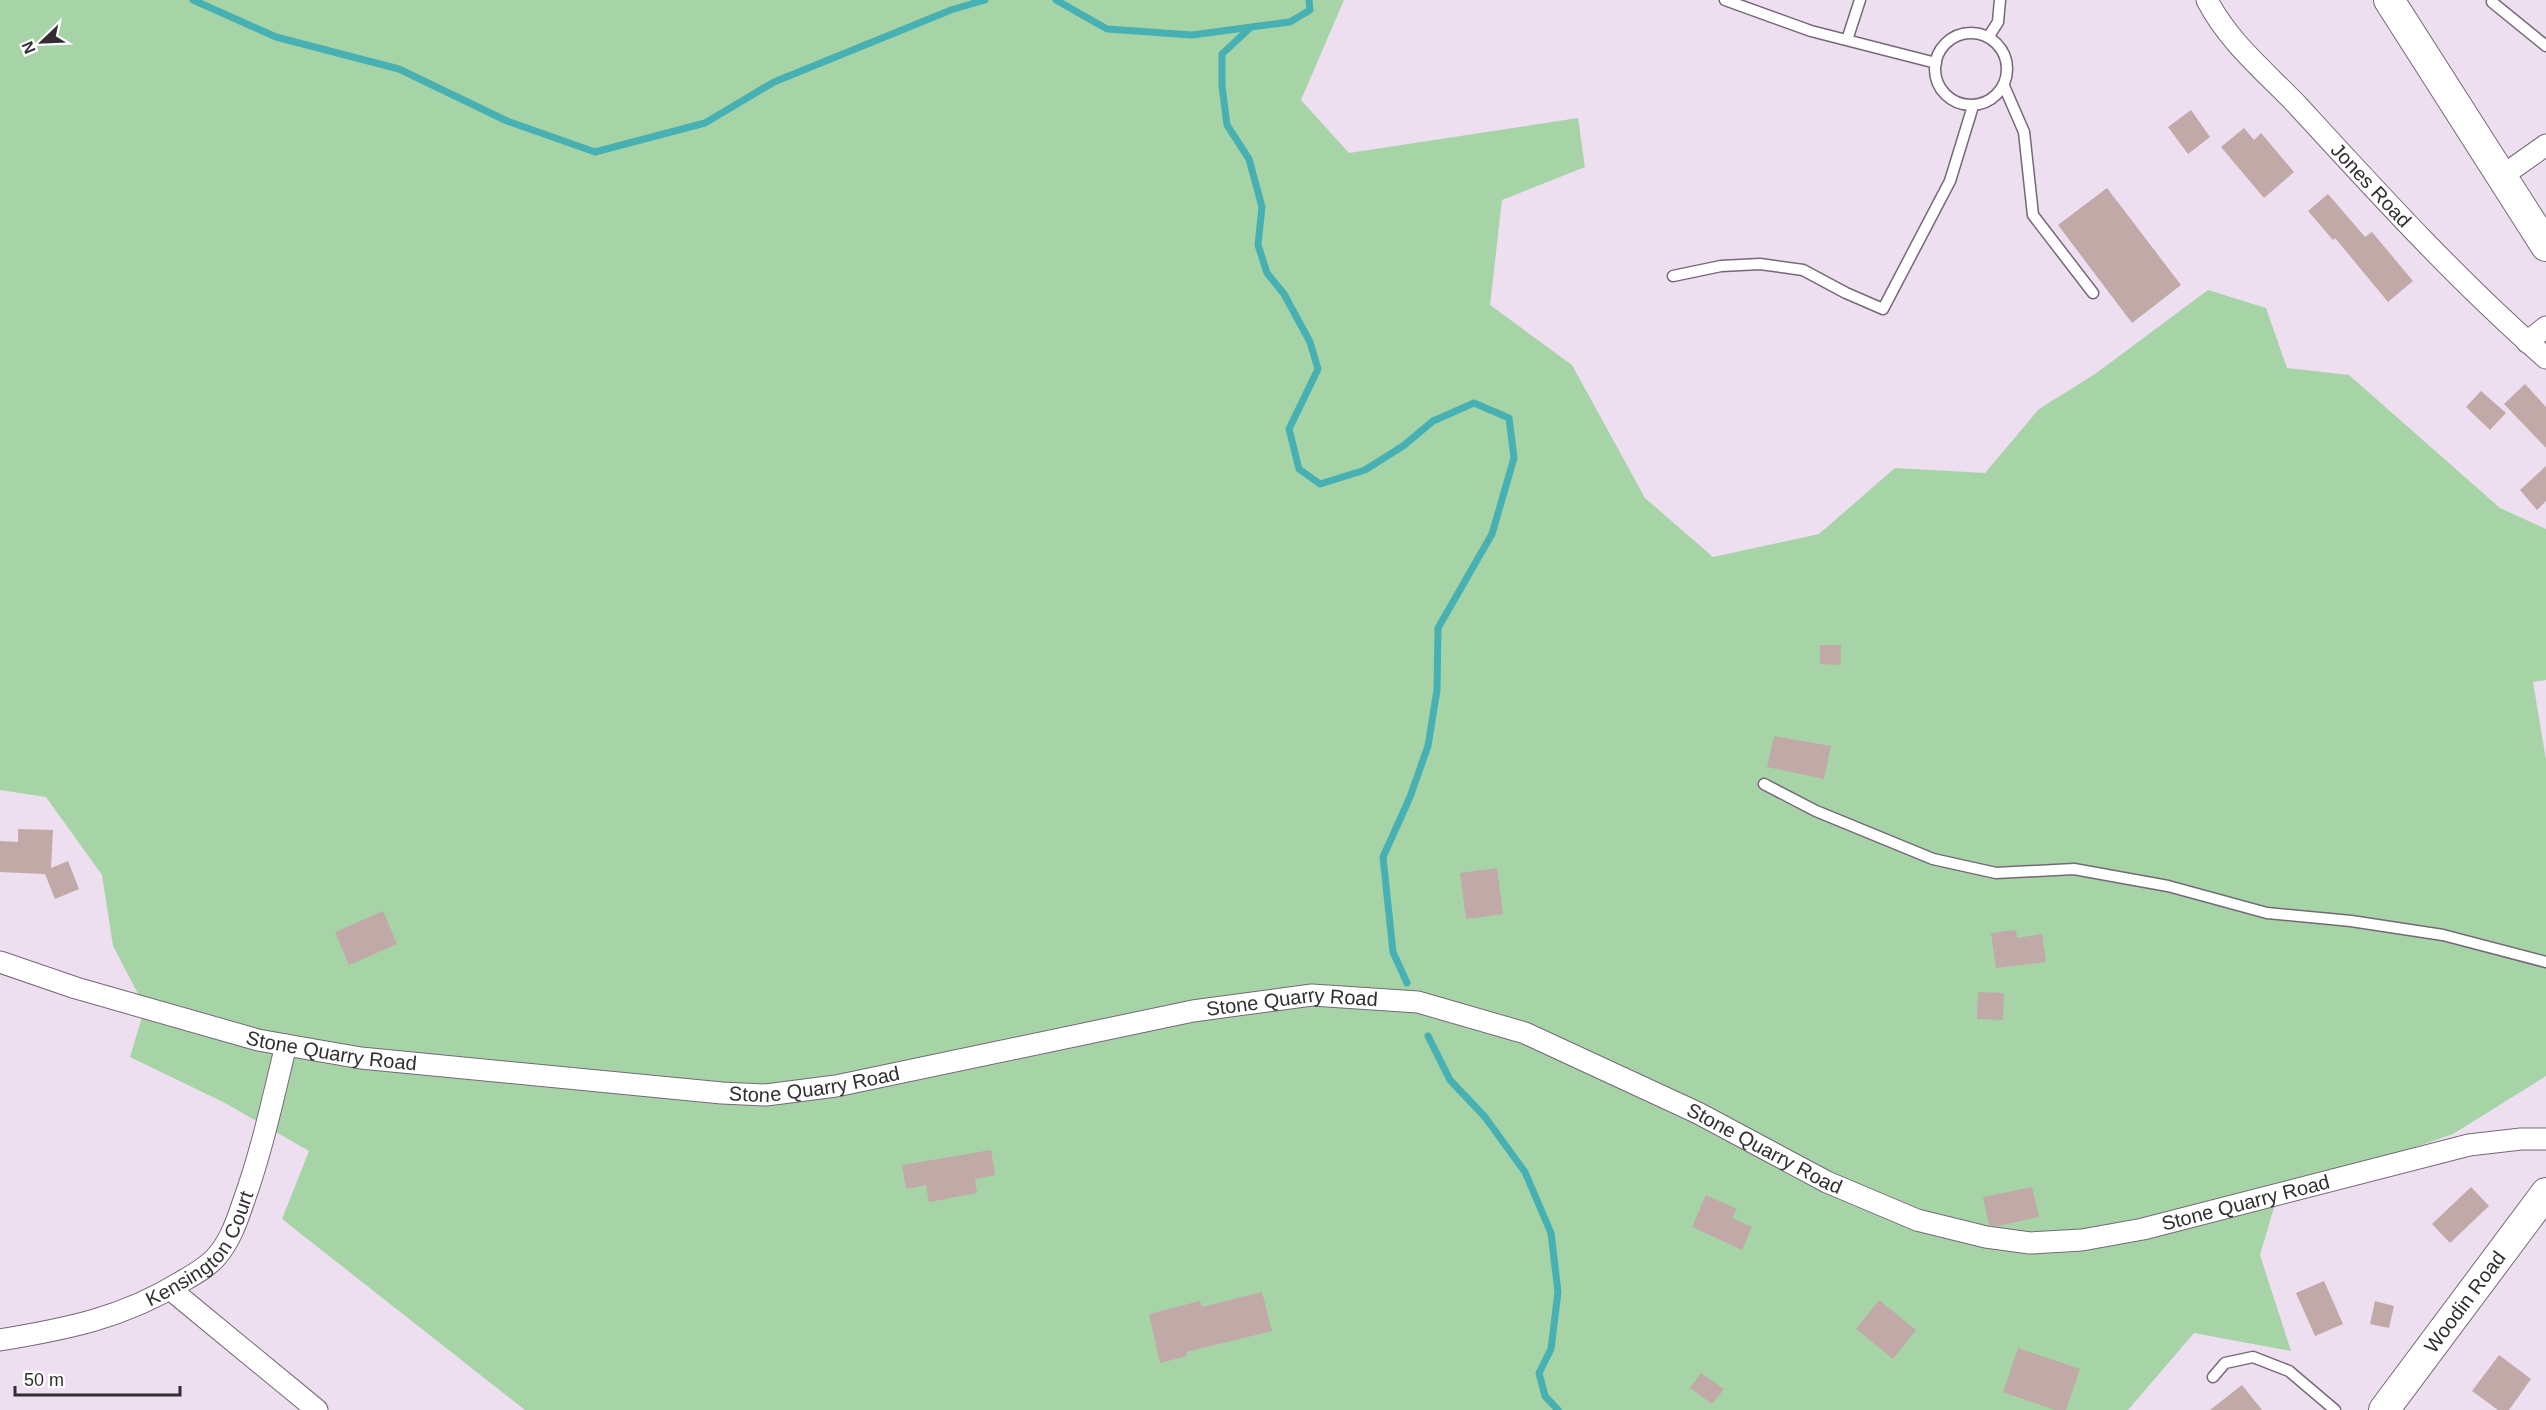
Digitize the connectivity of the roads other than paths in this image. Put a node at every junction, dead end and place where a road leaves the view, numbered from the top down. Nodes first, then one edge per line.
1 (1725, 0) edge
2 (1860, 0) edge
3 (2000, 0) edge
4 (2207, 0) edge
5 (2389, 0) edge
6 (2492, 2) dead end
7 (1989, 36) junction
8 (1847, 40) junction
9 (2546, 46) edge
10 (1936, 63) junction
11 (2004, 86) junction
12 (1973, 106) junction
13 (2546, 145) edge
14 (2502, 176) junction
15 (2546, 246) edge
16 (1674, 276) dead end
17 (2093, 293) dead end
18 (2546, 327) edge
19 (2527, 342) junction
20 (2546, 358) edge
21 (1764, 784) dead end
22 (0, 962) edge
23 (2546, 962) edge
24 (286, 1045) junction
25 (2546, 1139) edge
26 (2546, 1193) edge
27 (170, 1289) junction
28 (0, 1340) edge
29 (2213, 1377) dead end
30 (317, 1410) edge
31 (2335, 1410) edge
32 (2384, 1410) edge

1 - 8 lane
2 - 8 lane
3 - 7 lane
4 - 19 street, Jones Road
5 - 14 main road
6 - 9 lane
7 - 10 lane
7 - 11 lane
8 - 10 lane
10 - 12 lane
11 - 12 lane
11 - 17 lane
12 - 16 lane
13 - 14 street
14 - 15 main road
18 - 19 street
19 - 20 street, Jones Road
21 - 23 lane
22 - 24 street, Stone Quarry Road
24 - 25 street, Stone Quarry Road
24 - 27 street, Kensington Court
26 - 32 main road, Woodin Road
27 - 28 street, Kensington Court
27 - 30 street
29 - 31 lane

